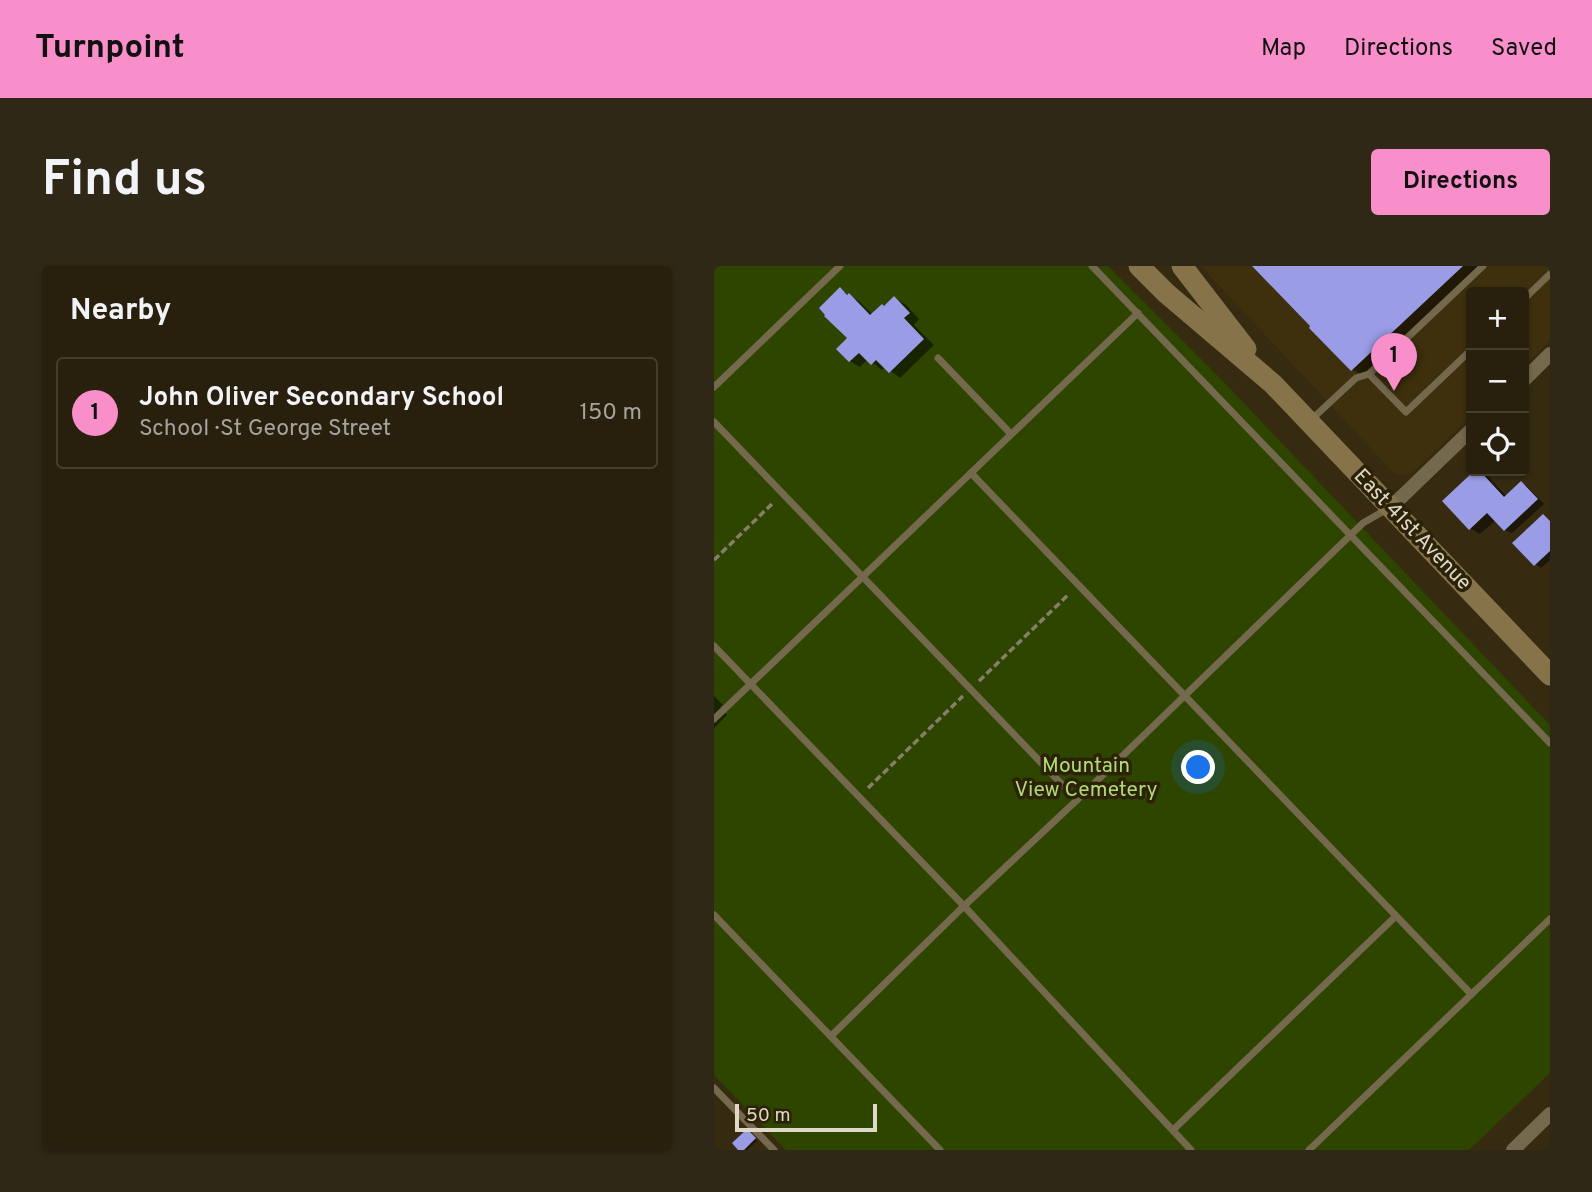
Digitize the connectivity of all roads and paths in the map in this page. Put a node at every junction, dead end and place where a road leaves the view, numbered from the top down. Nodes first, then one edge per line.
1 (840, 266) edge
2 (1092, 266) edge
3 (1139, 266) edge
4 (1182, 266) edge
5 (1483, 266) edge
6 (1550, 274) edge
7 (1529, 294) edge
8 (1138, 313) junction
9 (1550, 354) edge
10 (1466, 355) edge
11 (938, 358) dead end
12 (1369, 374) junction
13 (1529, 375) edge
14 (1273, 384) junction
15 (714, 387) edge
16 (714, 422) edge
17 (1309, 422) junction
18 (1011, 435) junction
19 (1466, 435) edge
20 (971, 473) junction
21 (783, 493) junction
22 (1390, 508) junction
23 (1351, 535) junction
24 (714, 560) edge
25 (863, 577) junction
26 (714, 646) edge
27 (1550, 676) edge
28 (751, 684) junction
29 (1185, 696) junction
30 (714, 719) edge
31 (1550, 743) edge
32 (1077, 800) junction
33 (964, 906) junction
34 (714, 915) edge
35 (1396, 916) junction
36 (1550, 919) edge
37 (1471, 994) junction
38 (831, 1036) junction
39 (714, 1088) edge
40 (1549, 1117) edge
41 (1173, 1130) junction
42 (774, 1150) edge
43 (940, 1150) edge
44 (1191, 1150) edge
45 (1309, 1150) edge
46 (1513, 1150) edge

1 - 15 lane
2 - 8 lane
3 - 14 main road, East 41st Avenue
4 - 14 main road, East 41st Avenue
5 - 12 lane
6 - 7 lane
8 - 18 lane
8 - 23 lane
9 - 13 street
10 - 12 lane
11 - 18 lane
12 - 17 lane
14 - 17 main road, East 41st Avenue
16 - 21 lane
17 - 22 main road, East 41st Avenue
18 - 20 lane
19 - 22 street
20 - 25 lane
20 - 29 lane
21 - 24 path
21 - 25 lane
22 - 23 lane
22 - 27 main road, East 41st Avenue
23 - 29 lane
23 - 31 lane
25 - 28 lane
25 - 32 lane
26 - 28 lane
28 - 30 lane
28 - 33 lane
29 - 32 lane
29 - 35 lane
32 - 33 lane
33 - 38 lane
33 - 41 lane
34 - 38 lane
35 - 37 lane
35 - 41 lane
36 - 37 lane
37 - 45 lane
38 - 43 lane
39 - 42 lane
40 - 46 street
41 - 44 lane

